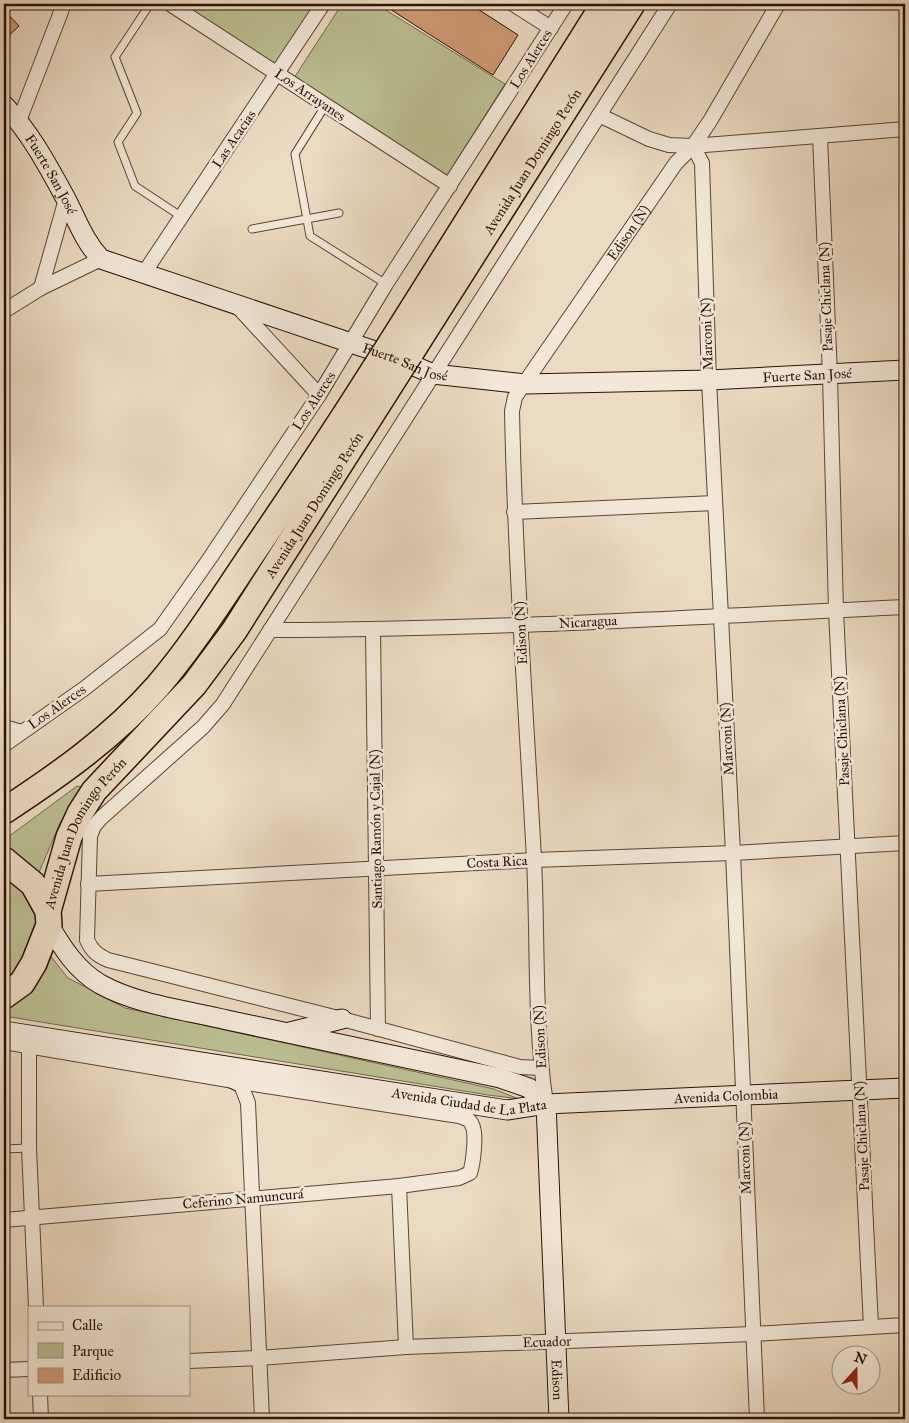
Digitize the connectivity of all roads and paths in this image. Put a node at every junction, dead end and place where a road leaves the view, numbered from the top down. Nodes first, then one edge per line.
1 (64, 4) edge
2 (150, 4) edge
3 (170, 4) edge
4 (323, 4) edge
5 (513, 4) edge
6 (566, 4) edge
7 (604, 4) edge
8 (632, 4) edge
9 (670, 4) edge
10 (778, 4) edge
11 (551, 28) junction
12 (277, 74) junction
13 (4, 105) edge
14 (326, 106) junction
15 (600, 115) junction
16 (19, 121) junction
17 (905, 129) edge
18 (820, 136) junction
19 (693, 146) junction
20 (450, 186) junction
21 (66, 200) junction
22 (339, 212) dead end
23 (182, 217) junction
24 (307, 219) junction
25 (252, 230) dead end
26 (100, 259) junction
27 (144, 274) junction
28 (386, 284) junction
29 (41, 288) junction
30 (235, 303) junction
31 (4, 311) edge
32 (351, 343) junction
33 (400, 348) junction
34 (905, 370) edge
35 (384, 374) junction
36 (434, 374) junction
37 (830, 374) junction
38 (709, 380) junction
39 (525, 384) junction
40 (319, 395) junction
41 (715, 503) junction
42 (514, 512) junction
43 (905, 608) edge
44 (836, 610) junction
45 (720, 616) junction
46 (520, 625) junction
47 (270, 630) junction
48 (374, 630) junction
49 (4, 727) edge
50 (22, 732) junction
51 (4, 746) edge
52 (4, 811) edge
53 (905, 843) edge
54 (848, 846) junction
55 (733, 853) junction
56 (4, 860) edge
57 (534, 860) junction
58 (376, 869) junction
59 (88, 884) junction
60 (48, 918) junction
61 (4, 996) edge
62 (342, 1019) junction
63 (378, 1029) junction
64 (4, 1031) edge
65 (286, 1033) junction
66 (4, 1042) edge
67 (29, 1046) junction
68 (196, 1061) junction
69 (541, 1068) junction
70 (240, 1082) junction
71 (905, 1088) edge
72 (860, 1090) junction
73 (743, 1096) junction
74 (546, 1104) junction
75 (29, 1148) junction
76 (4, 1149) edge
77 (474, 1163) joint
78 (399, 1186) junction
79 (251, 1198) junction
80 (32, 1217) junction
81 (4, 1220) edge
82 (36, 1306) edge
83 (905, 1325) edge
84 (871, 1326) junction
85 (753, 1334) junction
86 (556, 1342) junction
87 (406, 1347) junction
88 (259, 1358) junction
89 (190, 1361) edge
90 (28, 1369) edge
91 (4, 1370) edge
92 (40, 1396) edge
93 (41, 1419) edge
94 (262, 1419) edge
95 (559, 1419) edge
96 (757, 1419) edge

1 - 16 street
2 - 23 lane
3 - 12 street, Los Arrayanes
4 - 12 street, Las Acacias
5 - 11 street
6 - 11 street, Los Alerces
7 - 33 highway, Avenida Juan Domingo Perón
8 - 33 highway, Avenida Juan Domingo Perón
9 - 15 street, Avenida Juan Domingo Perón
10 - 19 street, Edison (N)
11 - 20 street, Los Alerces
12 - 14 street, Los Arrayanes
12 - 23 street, Las Acacias
13 - 16 street, Fuerte San José
14 - 20 street, Los Arrayanes
14 - 24 lane
15 - 19 street
15 - 36 street, Avenida Juan Domingo Perón
16 - 21 street, Fuerte San José
17 - 18 street
18 - 19 street
18 - 37 street, Pasaje Chiclana (N)
19 - 38 street, Marconi (N)
19 - 39 street, Edison (N)
20 - 28 street, Los Alerces
21 - 26 street, Fuerte San José
21 - 29 street
22 - 24 lane
23 - 27 street, Las Acacias
24 - 25 lane
24 - 28 lane
26 - 27 street, Fuerte San José
26 - 29 street
27 - 30 street, Fuerte San José
28 - 32 street, Los Alerces
29 - 31 street
30 - 32 street, Fuerte San José
30 - 40 street
32 - 36 street, Fuerte San José
32 - 40 street, Los Alerces
33 - 35 highway, Avenida Juan Domingo Perón, bridge
34 - 37 street, Fuerte San José
35 - 52 highway, Avenida Juan Domingo Perón
35 - 60 highway, Avenida Juan Domingo Perón
36 - 39 street, Fuerte San José
36 - 47 street, Avenida Juan Domingo Perón
37 - 38 street, Fuerte San José
37 - 44 street, Pasaje Chiclana (N)
38 - 39 street, Fuerte San José
38 - 41 street, Marconi (N)
39 - 42 street, Edison (N)
40 - 50 street, Los Alerces
41 - 42 street
41 - 45 street, Marconi (N)
42 - 46 street, Edison (N)
43 - 44 street, Nicaragua
44 - 45 street, Nicaragua
44 - 54 street, Pasaje Chiclana (N)
45 - 46 street, Nicaragua
45 - 55 street, Marconi (N)
46 - 48 street, Nicaragua
46 - 57 street, Edison (N)
47 - 48 street, Nicaragua
47 - 59 street, Avenida Juan Domingo Perón
48 - 58 street, Santiago Ramón y Cajal (N)
49 - 50 street
50 - 51 street, Los Alerces
53 - 54 street, Costa Rica
54 - 55 street, Costa Rica
54 - 72 street, Pasaje Chiclana (N)
55 - 57 street, Costa Rica
55 - 73 street, Marconi (N)
56 - 60 highway
57 - 58 street, Costa Rica
57 - 69 street, Edison (N)
58 - 59 street, Costa Rica
58 - 63 street, Santiago Ramón y Cajal (N)
59 - 62 street, Avenida Juan Domingo Perón
60 - 61 highway, Avenida Juan Domingo Perón
60 - 65 street, Avenida Ciudad de La Plata
62 - 63 street
62 - 65 street
63 - 69 street
64 - 68 street, Avenida Ciudad de La Plata
65 - 74 street, Avenida Ciudad de La Plata
66 - 67 street, Avenida Ciudad de La Plata
67 - 70 street, Avenida Ciudad de La Plata
67 - 75 street
68 - 70 street
68 - 74 street, Avenida Ciudad de La Plata
69 - 74 street, Edison (N)
70 - 77 street, Avenida Ciudad de La Plata
70 - 79 street
71 - 72 street, Avenida Colombia
72 - 73 street, Avenida Colombia
72 - 84 street, Pasaje Chiclana (N)
73 - 74 street, Avenida Colombia
73 - 85 street, Marconi (N)
74 - 86 street, Edison (N)
75 - 76 lane
75 - 80 street
77 - 78 street, Ceferino Namuncurá
78 - 79 street, Ceferino Namuncurá
78 - 87 street
79 - 80 street, Ceferino Namuncurá
79 - 88 street
80 - 81 street, Ceferino Namuncurá
80 - 82 street
83 - 84 street, Ecuador
84 - 85 street, Ecuador
85 - 86 street, Ecuador
85 - 96 street, Marconi (N)
86 - 87 street, Ecuador
86 - 95 street, Edison
87 - 88 street, Ecuador
88 - 89 street, Ecuador
88 - 94 street
90 - 91 street
92 - 93 street

